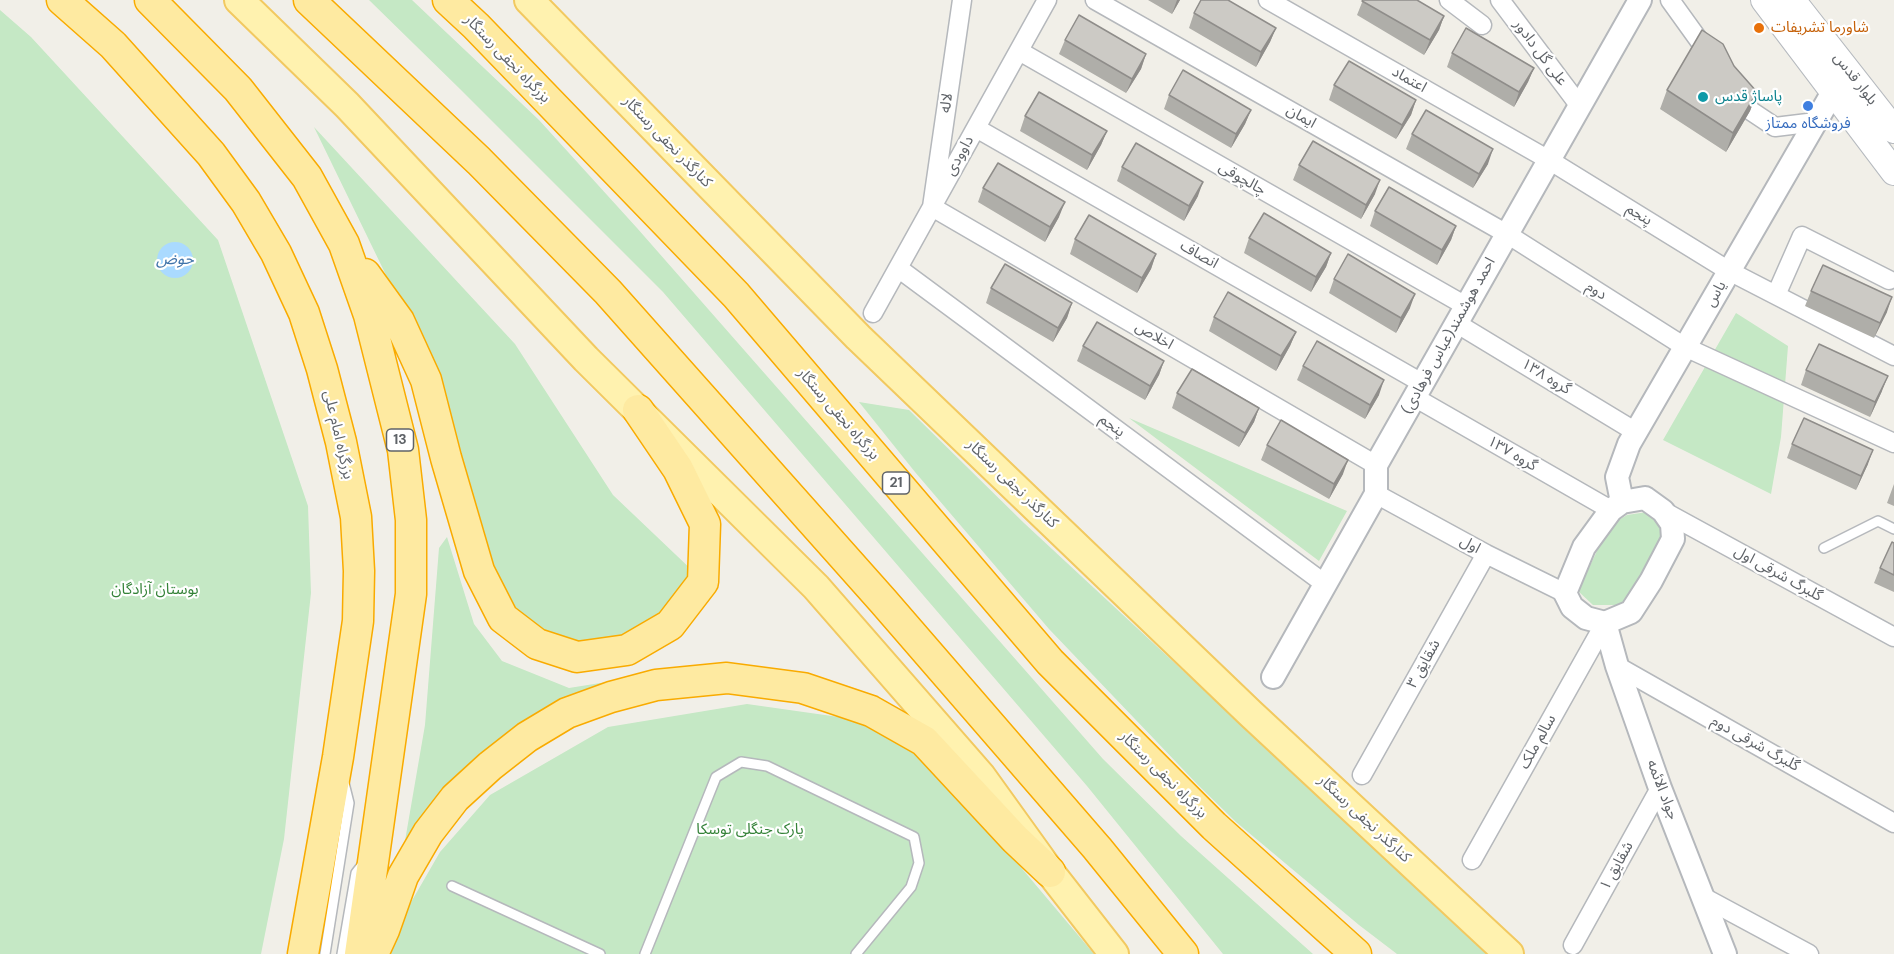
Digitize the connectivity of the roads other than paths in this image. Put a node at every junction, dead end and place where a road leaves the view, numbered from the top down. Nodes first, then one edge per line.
1 (62, 0) edge
2 (150, 0) edge
3 (239, 0) edge
4 (309, 0) edge
5 (448, 0) edge
6 (529, 0) edge
7 (963, 0) edge
8 (1047, 0) edge
9 (1095, 0) edge
10 (1268, 0) edge
11 (1449, 0) edge
12 (1500, 0) edge
13 (1670, 0) edge
14 (1764, 0) edge
15 (1792, 0) edge
16 (1637, 1) edge
17 (1482, 25) dead end
18 (1019, 51) junction
19 (1833, 92) junction
20 (1580, 105) junction
21 (1890, 119) edge
22 (1816, 122) junction
23 (976, 128) junction
24 (1549, 160) junction
25 (1894, 172) edge
26 (932, 207) junction
27 (1507, 234) junction
28 (344, 244) junction
29 (898, 268) junction
30 (1730, 271) junction
31 (1889, 280) dead end
32 (1776, 295) junction
33 (873, 313) dead end
34 (1461, 314) junction
35 (1685, 347) junction
36 (1894, 356) edge
37 (1418, 390) junction
38 (638, 410) junction
39 (1636, 432) junction
40 (1894, 443) edge
41 (1376, 465) junction
42 (1376, 494) junction
43 (1616, 506) junction
44 (1663, 511) junction
45 (1894, 529) edge
46 (1824, 548) dead end
47 (1486, 554) junction
48 (1325, 584) junction
49 (1565, 593) junction
50 (1605, 623) junction
51 (1894, 637) edge
52 (1617, 666) junction
53 (1273, 677) dead end
54 (338, 757) junction
55 (1362, 775) dead end
56 (1660, 788) junction
57 (1894, 823) edge
58 (374, 852) junction
59 (1472, 860) dead end
60 (1050, 872) junction
61 (452, 886) dead end
62 (1705, 898) junction
63 (1312, 914) junction
64 (1573, 945) dead end
65 (303, 954) edge
66 (325, 954) edge
67 (342, 954) edge
68 (360, 954) edge
69 (374, 954) edge
70 (600, 954) edge
71 (645, 954) edge
72 (856, 954) edge
73 (1114, 954) edge
74 (1183, 954) edge
75 (1356, 954) edge
76 (1372, 954) edge
77 (1509, 954) edge
78 (1725, 954) edge
79 (1809, 954) edge

1 - 54 highway, بزرگراه امام علی
2 - 28 highway, 13
3 - 38 main road
4 - 74 highway
5 - 63 highway, بزرگراه نجفی رستگار / 21
6 - 77 main road, کنارگذر نجفی رستگار
7 - 26 street, لاله
8 - 18 street, داوودی
9 - 27 street, ایمان
10 - 24 street, اعتماد
11 - 17 street
12 - 20 street, علی گل دادور
13 - 22 street
14 - 19 main road, بلوار قدس
15 - 21 main road, بلوار قدس
16 - 20 street, احمد هوشمند(عباس فرهادی)
18 - 23 street, داوودی
18 - 34 street, چالچوقی
19 - 22 street, یاس
19 - 25 main road, بلوار قدس
20 - 24 street, احمد هوشمند(عباس فرهادی)
22 - 30 street, یاس
23 - 26 street, داوودی
23 - 37 street, انصاف
24 - 27 street, احمد هوشمند(عباس فرهادی)
24 - 30 street, پنجم
26 - 29 street, داوودی
26 - 41 street, اخلاص
27 - 34 street, احمد هوشمند(عباس فرهادی)
27 - 35 street, دوم
28 - 38 highway
28 - 58 highway, 13
29 - 33 street, داوودی
29 - 48 street, پنجم
30 - 32 street, پنجم
30 - 35 street, یاس
31 - 32 street
32 - 36 street, پنجم
34 - 37 street, احمد هوشمند(عباس فرهادی)
34 - 39 street, گروه ۱۳۸
35 - 39 street, یاس
35 - 40 street, دوم
37 - 41 street, احمد هوشمند(عباس فرهادی)
37 - 43 street, گروه ۱۳۷
38 - 60 main road
39 - 43 street, یاس
41 - 42 street, احمد هوشمند(عباس فرهادی)
42 - 47 street, اول
42 - 48 street, احمد هوشمند(عباس فرهادی)
43 - 44 street
43 - 49 street
44 - 50 street
44 - 51 street, گلبرگ شرقی اول
45 - 46 lane
47 - 49 street, اول
47 - 55 street, شقایق ۳
48 - 53 street, احمد هوشمند(عباس فرهادی)
49 - 50 street
50 - 52 street, جواد الائمه
50 - 59 street, سالم ملک
52 - 56 street, جواد الائمه
52 - 57 street, گلبرگ شرقی دوم
54 - 65 highway, بزرگراه امام علی
54 - 66 lane
56 - 62 street, جواد الائمه
56 - 64 street, شقایق ۱
58 - 67 lane
58 - 68 highway, 13
60 - 69 highway
60 - 73 main road
61 - 70 lane
62 - 78 street, جواد الائمه
62 - 79 street
63 - 75 highway, بزرگراه نجفی رستگار / 21
63 - 76 highway
71 - 72 lane

